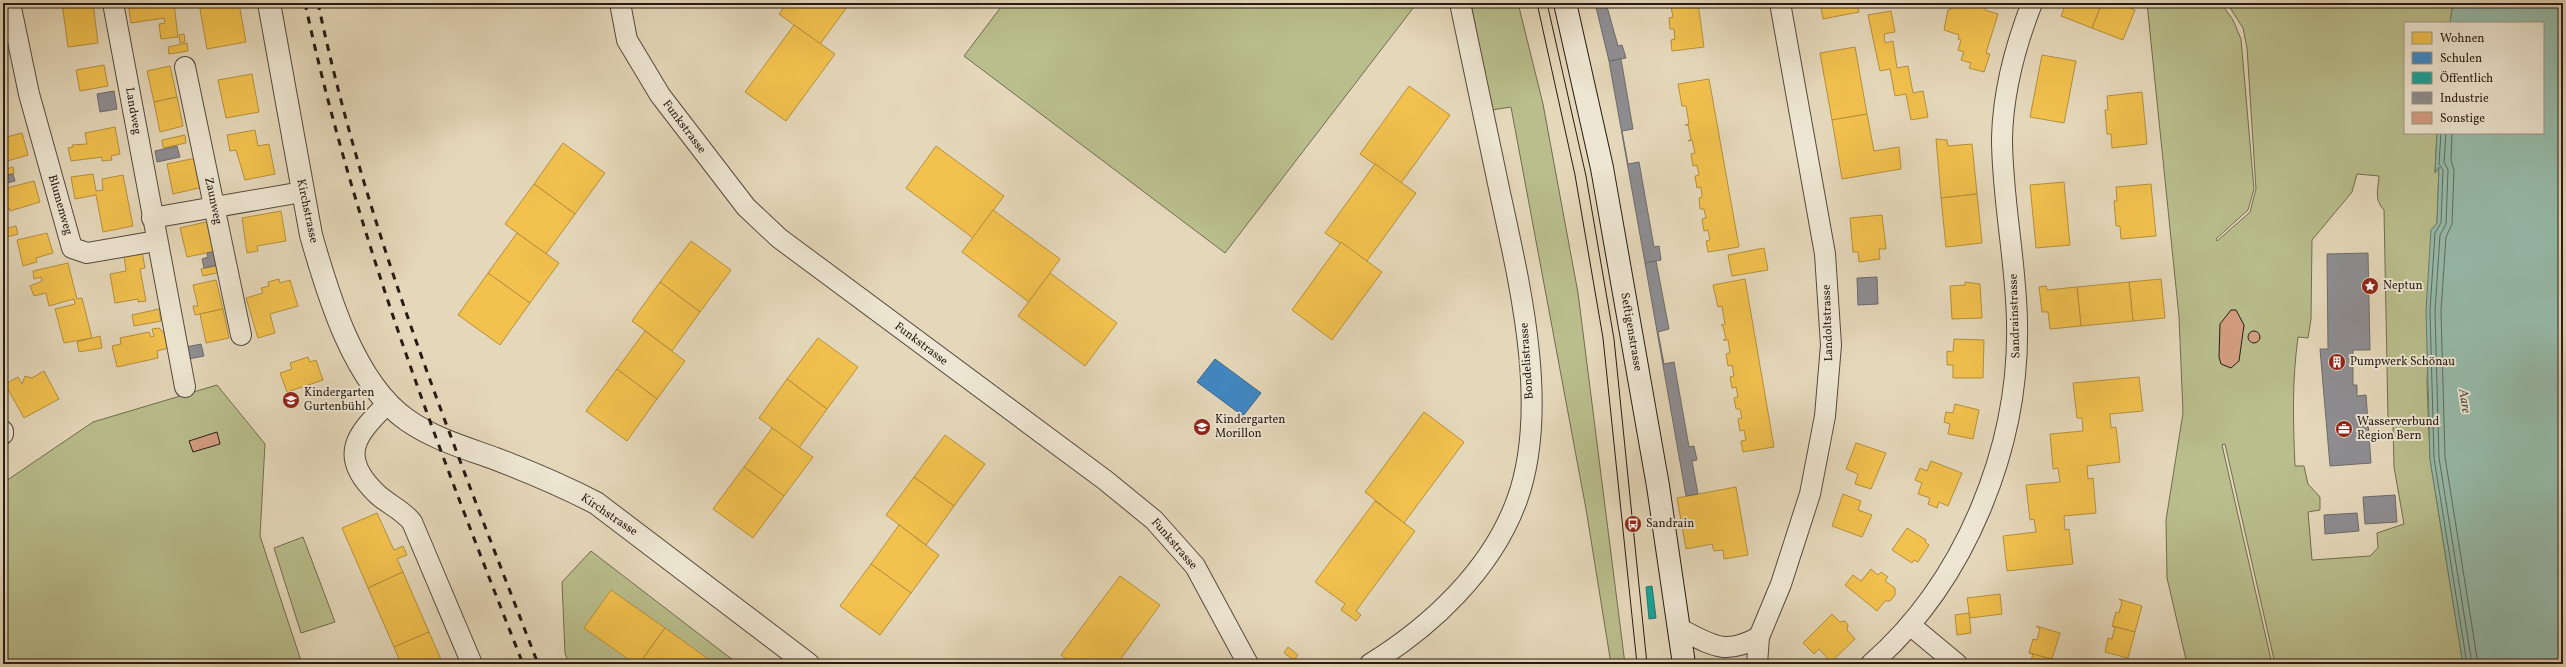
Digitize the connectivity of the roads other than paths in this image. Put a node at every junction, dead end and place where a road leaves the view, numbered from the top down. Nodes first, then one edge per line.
1 (10, 3) edge
2 (113, 3) edge
3 (269, 3) edge
4 (620, 3) edge
5 (1460, 3) edge
6 (1565, 3) edge
7 (1780, 3) edge
8 (2032, 3) edge
9 (184, 67) dead end
10 (302, 192) junction
11 (214, 207) junction
12 (152, 218) junction
13 (156, 241) junction
14 (241, 335) dead end
15 (185, 387) dead end
16 (388, 403) junction
17 (3, 431) edge
18 (3, 434) edge
19 (1910, 625) junction
20 (1680, 628) junction
21 (1759, 637) junction
22 (472, 664) edge
23 (808, 664) edge
24 (1248, 664) edge
25 (1370, 664) edge
26 (1684, 664) edge
27 (1757, 664) edge
28 (1871, 664) edge
29 (1957, 664) edge

1 - 13 street, Blumenweg
2 - 12 street, Landweg
3 - 10 street, Kirchstrasse
4 - 24 street, Funkstrasse
5 - 25 street, Bondelistrasse
6 - 20 street, Seftigenstrasse
7 - 21 street, Landoltstrasse
8 - 19 street, Sandrainstrasse
9 - 11 street, Zaunweg
10 - 11 street
10 - 16 street, Kirchstrasse
11 - 12 street
11 - 14 street, Zaunweg
12 - 13 street
13 - 15 street
16 - 22 street
16 - 23 street, Kirchstrasse
17 - 18 street
19 - 28 street, Sandrainstrasse
19 - 29 street
20 - 21 street
20 - 26 street, Seftigenstrasse
21 - 27 street, Landoltstrasse

